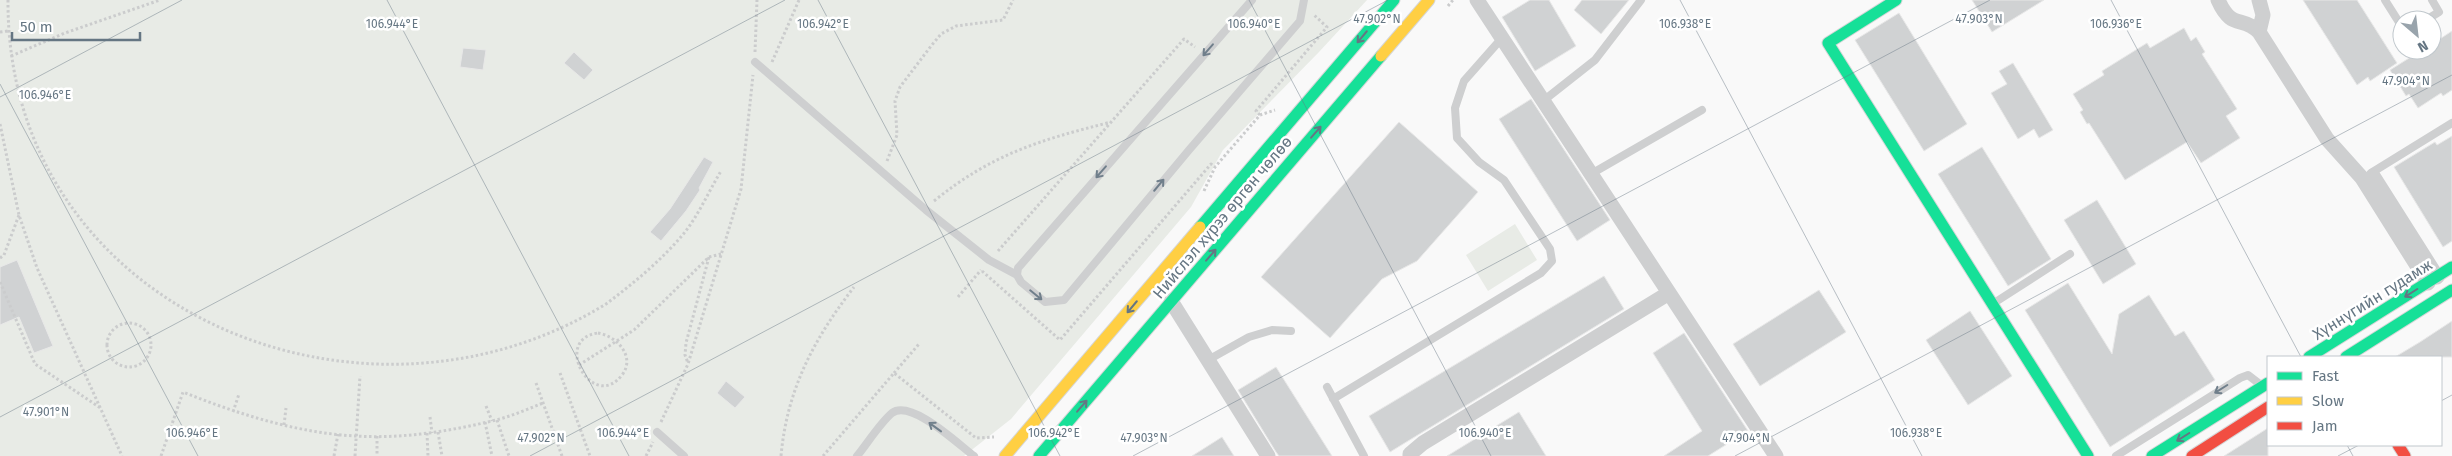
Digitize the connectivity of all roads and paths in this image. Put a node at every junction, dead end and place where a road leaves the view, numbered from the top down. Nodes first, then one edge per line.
1 (8, 0) edge
2 (160, 0) edge
3 (757, 0) edge
4 (799, 0) edge
5 (1013, 0) edge
6 (1252, 0) edge
7 (1304, 0) edge
8 (1394, 0) edge
9 (1429, 0) edge
10 (1477, 0) edge
11 (1641, 0) edge
12 (1896, 0) edge
13 (2218, 0) edge
14 (2259, 0) edge
15 (2385, 0) edge
16 (1874, 6) edge
17 (1315, 8) dead end
18 (2392, 11) edge
19 (8, 31) junction
20 (0, 32) edge
21 (2259, 32) junction
22 (1502, 38) junction
23 (1202, 41) dead end
24 (11, 56) junction
25 (755, 62) junction
26 (765, 73) junction
27 (1543, 101) junction
28 (1702, 110) dead end
29 (1112, 122) junction
30 (2452, 123) edge
31 (0, 124) edge
32 (2327, 139) junction
33 (2, 144) edge
34 (1215, 167) junction
35 (721, 171) dead end
36 (2371, 173) junction
37 (1591, 174) junction
38 (886, 176) junction
39 (1203, 194) dead end
40 (931, 203) dead end
41 (19, 215) junction
42 (83, 226) dead end
43 (721, 254) junction
44 (2070, 254) dead end
45 (708, 257) junction
46 (0, 258) edge
47 (990, 260) junction
48 (1168, 265) junction
49 (2452, 268) edge
50 (981, 270) junction
51 (1017, 275) junction
52 (2432, 280) junction
53 (0, 282) edge
54 (1188, 282) junction
55 (854, 288) dead end
56 (2452, 290) edge
57 (1669, 293) junction
58 (958, 298) dead end
59 (1171, 302) junction
60 (1991, 304) junction
61 (578, 323) dead end
62 (1292, 331) dead end
63 (617, 342) junction
64 (2334, 342) junction
65 (919, 344) dead end
66 (106, 349) joint
67 (2311, 356) edge
68 (2344, 356) edge
69 (2347, 356) edge
70 (1208, 360) junction
71 (688, 364) junction
72 (579, 365) junction
73 (894, 373) junction
74 (560, 374) dead end
75 (352, 375) dead end
76 (360, 376) junction
77 (369, 376) dead end
78 (536, 383) dead end
79 (2265, 385) edge
80 (1326, 387) dead end
81 (239, 394) dead end
82 (1333, 399) junction
83 (543, 403) junction
84 (486, 406) dead end
85 (286, 408) dead end
86 (2267, 408) edge
87 (103, 409) junction
88 (233, 412) junction
89 (430, 417) dead end
90 (496, 420) junction
91 (492, 421) junction
92 (485, 422) junction
93 (284, 425) junction
94 (438, 432) junction
95 (657, 432) junction
96 (430, 433) junction
97 (338, 434) junction
98 (356, 436) junction
99 (377, 436) junction
100 (996, 437) dead end
101 (122, 456) edge
102 (160, 456) edge
103 (334, 456) edge
104 (355, 456) edge
105 (378, 456) edge
106 (428, 456) edge
107 (442, 456) edge
108 (492, 456) edge
109 (509, 456) edge
110 (562, 456) edge
111 (590, 456) edge
112 (646, 456) edge
113 (684, 456) edge
114 (781, 456) edge
115 (823, 456) edge
116 (857, 456) edge
117 (974, 456) edge
118 (1005, 456) edge
119 (1039, 456) edge
120 (1268, 456) edge
121 (1364, 456) edge
122 (1410, 456) edge
123 (1776, 456) edge
124 (2088, 456) edge
125 (2116, 456) edge
126 (2152, 456) edge
127 (2192, 456) edge

1 - 19 path
2 - 24 path
3 - 25 path
4 - 26 path
5 - 38 path
6 -> 51 lane
51 -> 7 lane
8 -> 48 main road, Нийслэл хүрээ өргөн чөлөө
54 -> 9 main road, Нийслэл хүрээ өргөн чөлөө
10 - 22 street
11 - 27 lane
12 - 16 main road
13 - 21 street
14 - 21 street
15 - 18 lane
16 - 60 main road
17 - 34 path
19 - 20 path
19 - 24 path
21 - 32 street
22 - 27 street
22 - 82 lane
23 - 29 path
24 - 42 path
25 - 26 lane
25 - 43 path
26 - 38 lane
27 - 37 street
28 - 37 lane
29 - 40 path
29 - 47 path
30 - 36 lane
31 - 33 path
32 - 36 street
32 - 52 street
33 - 41 path
34 - 39 path
34 - 50 path
35 - 61 path
36 - 52 street
37 - 57 street
38 - 47 lane
41 - 46 path
41 - 87 path
43 - 45 path
43 - 71 path
44 - 60 lane
45 - 63 path
45 - 71 path
47 - 50 path
47 - 51 lane
48 - 54 main road
48 -> 118 main road, Нийслэл хүрээ өргөн чөлөө
49 - 52 main road, Хүннүгийн гудамж
50 - 58 path
52 -> 64 main road, Хүннүгийн гудамж
53 - 87 path
54 - 59 main road, Нийслэл хүрээ өргөн чөлөө
55 - 114 path
56 - 69 main road
57 - 122 street
57 - 123 street
59 - 70 street
119 -> 59 main road, Нийслэл хүрээ өргөн чөлөө
60 - 124 main road
62 - 70 lane
63 - 72 path
63 - 72 path
63 - 72 path
64 - 67 main road, Хүннүгийн гудамж
64 - 68 main road
65 - 73 path
66 - 66 path
70 - 120 street
71 - 95 path
73 - 100 path
73 - 115 path
74 - 111 path
75 - 76 path
76 - 77 path
76 - 98 path
78 - 83 path
79 -> 125 lane
79 -> 126 main road
80 - 82 lane
81 - 88 path
82 - 121 lane
83 - 90 path
83 - 110 path
84 - 91 path
85 - 93 path
86 - 127 main road
87 - 101 path
88 - 93 path
88 - 102 path
89 - 96 path
90 - 91 path
90 - 109 path
91 - 92 path
92 - 94 path
92 - 108 path
93 - 97 path
94 - 96 path
94 - 107 path
95 - 112 path
95 - 113 lane
96 - 99 path
96 - 106 path
97 - 98 path
97 - 103 path
98 - 99 path
98 - 104 path
99 - 105 path
117 -> 116 lane

